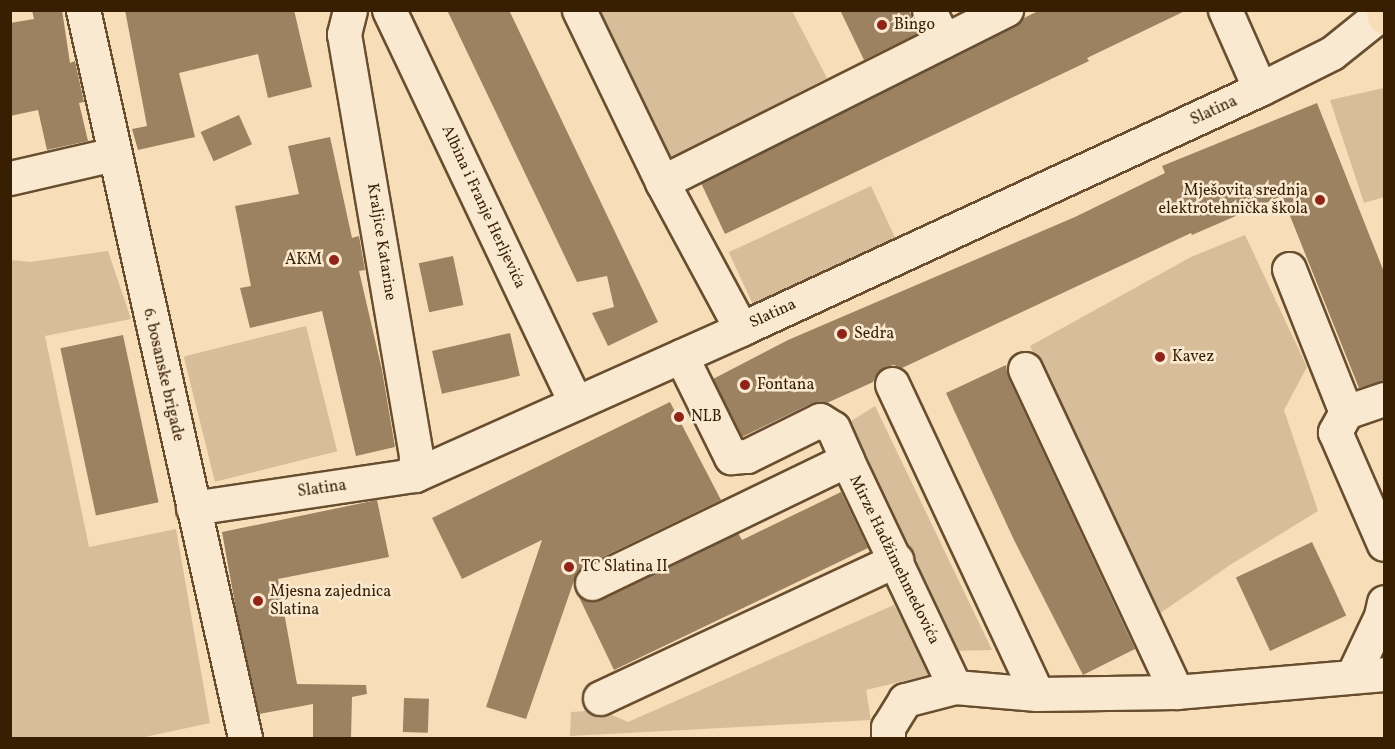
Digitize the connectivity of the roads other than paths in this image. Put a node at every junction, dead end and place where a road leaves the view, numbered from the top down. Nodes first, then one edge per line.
1 (83, 10) edge
2 (350, 10) edge
3 (389, 10) edge
4 (579, 10) edge
5 (929, 10) edge
6 (1006, 10) edge
7 (1225, 10) edge
8 (1384, 20) edge
9 (944, 41) junction
10 (1260, 89) junction
11 (114, 154) junction
12 (10, 178) edge
13 (662, 182) junction
14 (1288, 269) dead end
15 (741, 329) junction
16 (681, 356) junction
17 (1025, 369) dead end
18 (892, 384) dead end
19 (1384, 399) edge
20 (576, 403) junction
21 (1346, 412) junction
22 (847, 460) junction
23 (415, 475) junction
24 (193, 508) junction
25 (1384, 544) edge
26 (896, 560) junction
27 (592, 583) dead end
28 (1384, 602) edge
29 (1369, 674) edge
30 (955, 687) junction
31 (1176, 692) junction
32 (1037, 694) junction
33 (600, 698) dead end
34 (245, 738) edge
35 (888, 738) edge

1 - 11 street, 6. bosanske brigade
2 - 23 street, Kraljice Katarine
3 - 20 street, Albina i Franje Herljevića
4 - 13 street
5 - 9 street
6 - 9 street
7 - 10 street
8 - 10 street, Slatina
9 - 13 street
10 - 15 street, Slatina
11 - 12 street
11 - 24 street, 6. bosanske brigade
13 - 15 street
14 - 21 street
15 - 16 street, Slatina
16 - 20 street, Slatina
16 - 22 street
17 - 31 street
18 - 32 street
19 - 21 street
20 - 23 street, Slatina
21 - 25 street
22 - 26 street, Mirze Hadžimehmedovića
22 - 27 street, Mirze Hadžimehmedovića
23 - 24 street, Slatina
24 - 34 street, 6. bosanske brigade
26 - 30 street, Mirze Hadžimehmedovića
26 - 33 street
28 - 29 street
29 - 31 street
30 - 32 street
30 - 35 street
31 - 32 street

